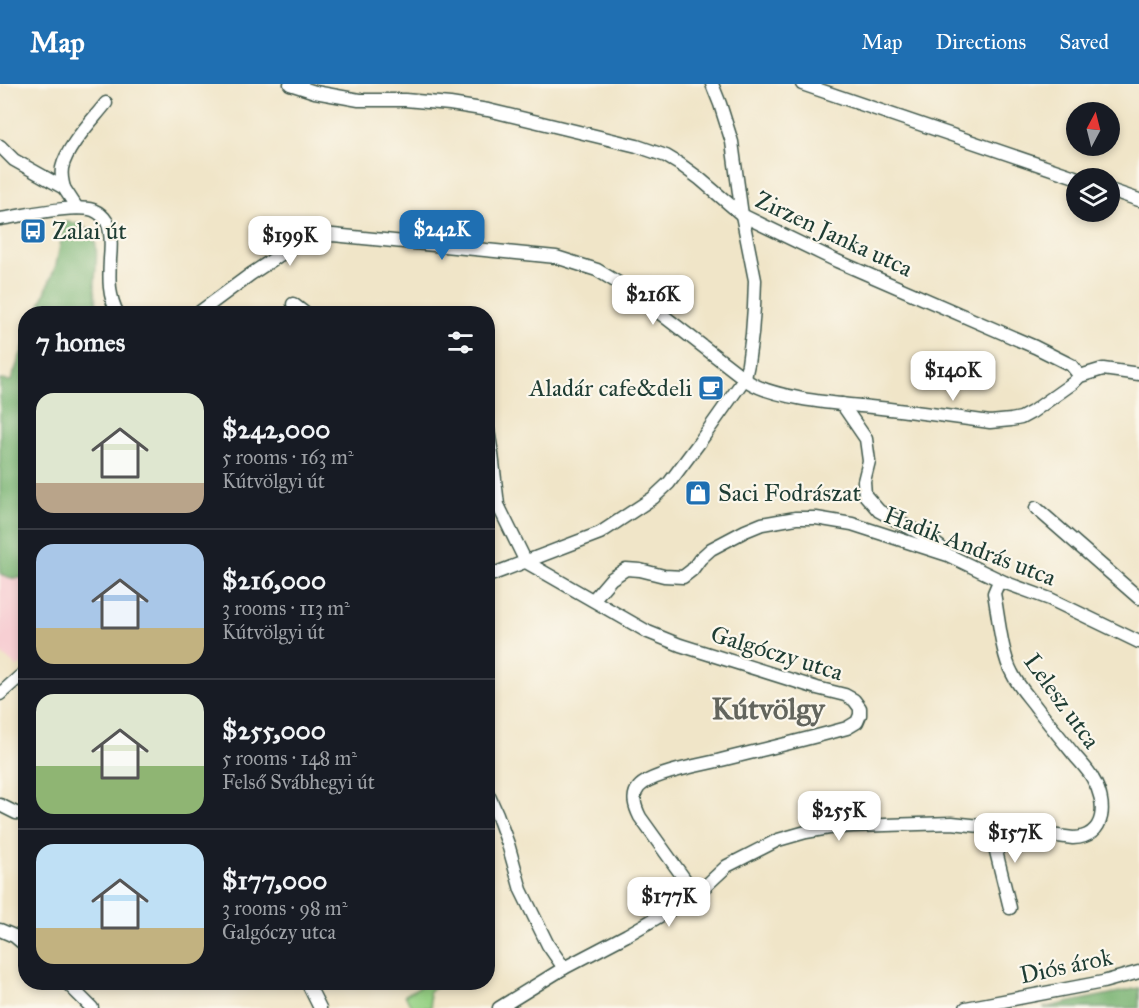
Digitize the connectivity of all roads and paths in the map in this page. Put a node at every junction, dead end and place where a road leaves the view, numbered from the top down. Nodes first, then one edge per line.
1 (290, 84) edge
2 (712, 84) edge
3 (802, 84) edge
4 (106, 103) dead end
5 (0, 146) edge
6 (1066, 174) edge
7 (64, 188) junction
8 (1120, 193) edge
9 (1139, 200) edge
10 (77, 208) junction
11 (742, 215) junction
12 (0, 219) edge
13 (293, 304) dead end
14 (114, 306) edge
15 (208, 306) edge
16 (296, 306) edge
17 (1139, 374) edge
18 (1080, 376) junction
19 (745, 378) junction
20 (842, 404) junction
21 (495, 480) edge
22 (1036, 508) dead end
23 (948, 555) junction
24 (526, 562) junction
25 (495, 573) edge
26 (1006, 583) junction
27 (1139, 598) edge
28 (593, 600) junction
29 (1139, 642) edge
30 (18, 678) edge
31 (0, 694) edge
32 (0, 805) edge
33 (495, 810) edge
34 (18, 813) edge
35 (990, 827) junction
36 (696, 895) junction
37 (1010, 908) dead end
38 (0, 930) edge
39 (18, 939) edge
40 (564, 968) junction
41 (1139, 972) edge
42 (74, 990) edge
43 (311, 990) edge
44 (92, 1008) edge
45 (321, 1008) edge
46 (499, 1008) edge
47 (966, 1008) edge

1 - 11 street, Zirzen Janka utca
2 - 11 street
3 - 6 street
4 - 7 street
5 - 7 street
7 - 10 street
8 - 9 street
10 - 12 street
10 - 14 street
11 - 18 street, Zirzen Janka utca
11 - 19 street
13 - 16 street
15 - 19 street
17 - 18 street
18 - 20 street
19 - 20 street
19 - 24 street
20 - 23 street
21 - 24 street
22 - 27 street
23 - 26 street, Hadik András utca
23 - 28 street, Hadik András utca
24 - 25 street
24 - 28 street, Galgóczy utca
26 - 29 street, Hadik András utca
26 - 35 street, Lelesz utca
28 - 36 street, Galgóczy utca
30 - 31 street
32 - 34 street
33 - 40 street
35 - 36 street
35 - 37 street
36 - 40 street
38 - 39 street
40 - 46 street
41 - 47 street, Diós árok
42 - 44 street
43 - 45 street

